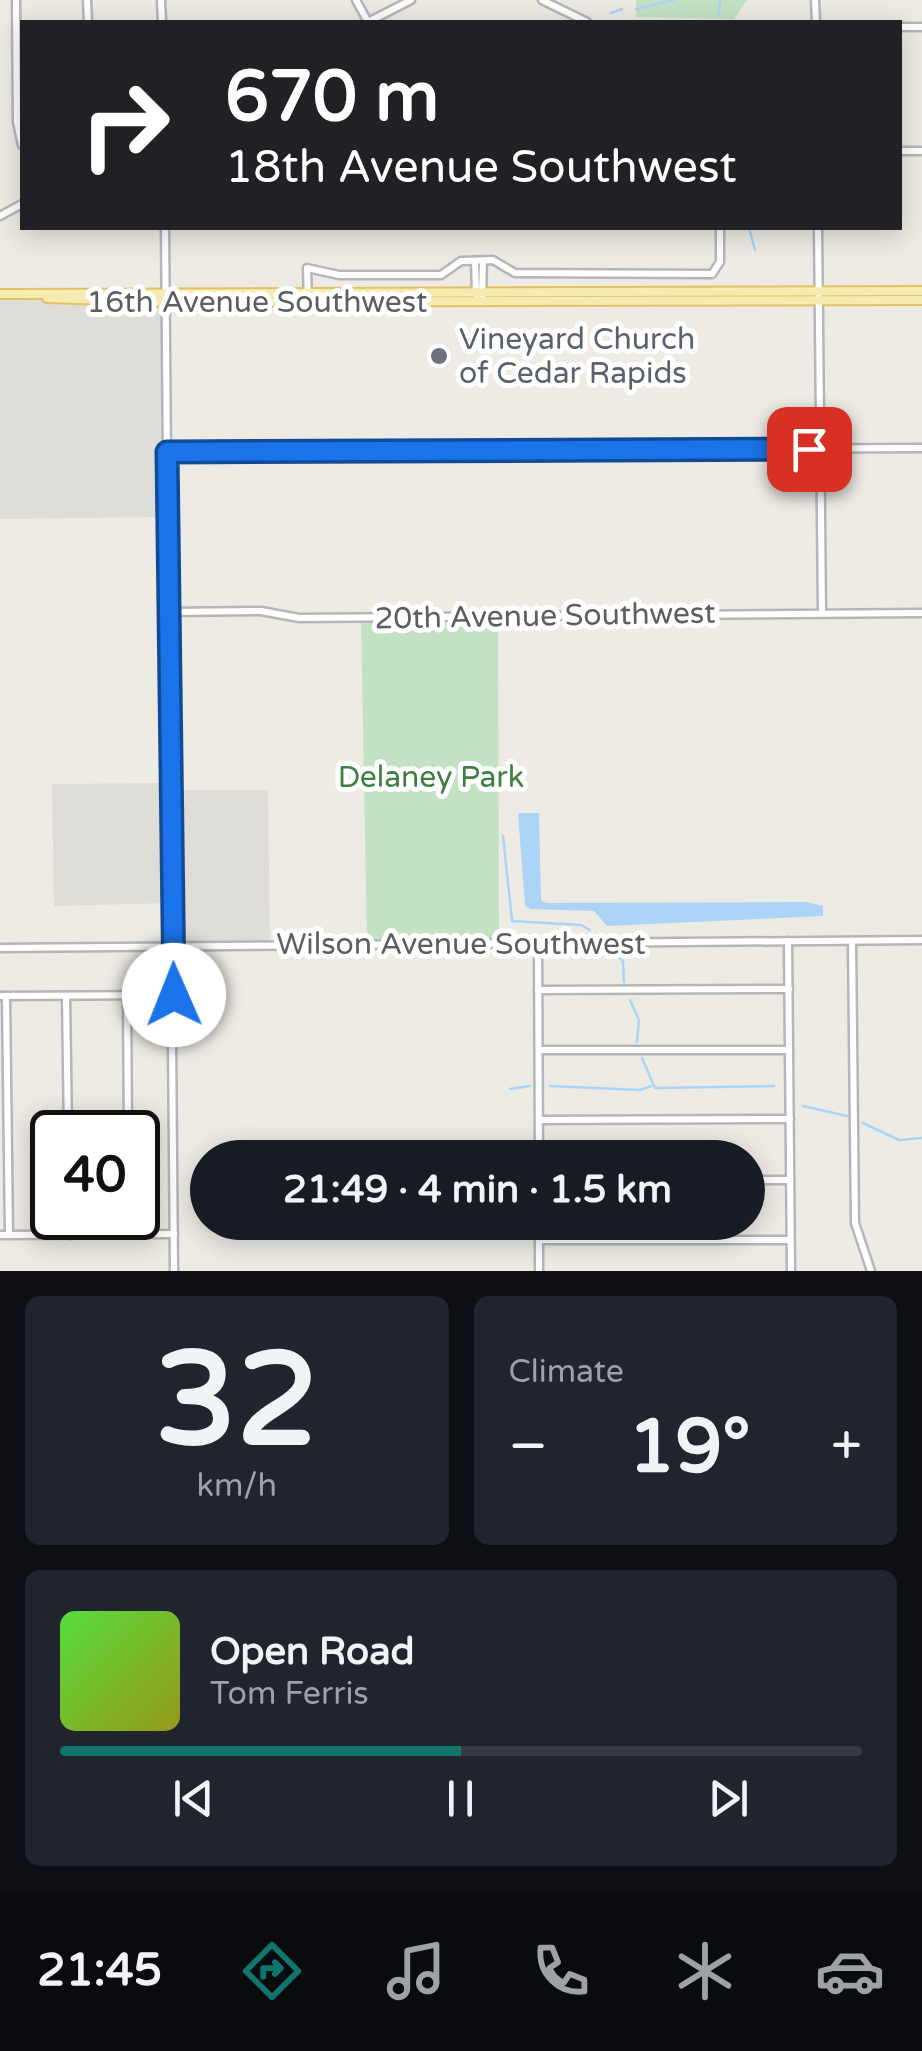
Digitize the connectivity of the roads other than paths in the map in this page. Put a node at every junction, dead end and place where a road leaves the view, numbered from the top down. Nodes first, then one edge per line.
1 (16, 0) edge
2 (411, 0) edge
3 (542, 0) edge
4 (372, 20) edge
5 (583, 20) edge
6 (20, 134) edge
7 (165, 230) edge
8 (720, 230) edge
9 (818, 230) edge
10 (479, 260) junction
11 (479, 292) junction
12 (819, 292) junction
13 (0, 294) edge
14 (921, 297) edge
15 (166, 298) junction
16 (307, 298) junction
17 (480, 302) junction
18 (819, 302) junction
19 (922, 448) edge
20 (821, 449) junction
21 (167, 452) junction
22 (169, 612) junction
23 (922, 612) edge
24 (822, 613) junction
25 (852, 940) junction
26 (922, 940) edge
27 (788, 941) junction
28 (538, 943) junction
29 (173, 946) junction
30 (0, 948) edge
31 (789, 989) junction
32 (538, 990) junction
33 (127, 995) junction
34 (174, 995) junction
35 (3, 996) edge
36 (66, 996) junction
37 (538, 1050) junction
38 (789, 1050) junction
39 (68, 1110) edge
40 (128, 1110) edge
41 (790, 1119) junction
42 (539, 1120) junction
43 (539, 1140) edge
44 (765, 1180) edge
45 (790, 1180) junction
46 (160, 1234) edge
47 (174, 1234) junction
48 (0, 1235) edge
49 (10, 1235) junction
50 (30, 1235) edge
51 (539, 1240) edge
52 (765, 1240) edge
53 (790, 1240) junction
54 (174, 1271) edge
55 (539, 1271) edge
56 (790, 1271) edge
57 (871, 1271) edge

1 - 6 street
2 - 4 street
3 - 5 street
7 - 15 street
8 - 10 street
9 - 12 street
10 - 11 street
10 - 16 street
11 - 12 main road, 16th Avenue Southwest
11 - 16 main road, 16th Avenue Southwest
11 - 17 street
12 - 14 main road, 16th Avenue Southwest
12 - 18 street
13 - 15 main road, 16th Avenue Southwest
14 - 18 main road, 16th Avenue Southwest
15 - 16 main road, 16th Avenue Southwest
15 - 21 street
16 - 17 main road, 16th Avenue Southwest
17 - 18 main road, 16th Avenue Southwest
18 - 20 street
19 - 20 street
20 - 21 street
20 - 24 street
21 - 22 street
22 - 24 street, 20th Avenue Southwest
22 - 29 street
23 - 24 street, 20th Avenue Southwest
25 - 26 street, Wilson Avenue Southwest
25 - 27 street, Wilson Avenue Southwest
25 - 57 street
27 - 28 street, Wilson Avenue Southwest
27 - 31 street
28 - 29 street, Wilson Avenue Southwest
28 - 32 street
29 - 30 street, Wilson Avenue Southwest
29 - 34 street
31 - 32 street
31 - 38 street
32 - 37 street
33 - 34 street
33 - 36 street
33 - 40 street
34 - 47 street
35 - 36 street
35 - 49 street
36 - 39 street
37 - 38 street
37 - 42 street
38 - 41 street
41 - 42 street
41 - 45 street
42 - 43 street
44 - 45 street
45 - 53 street
46 - 47 street
47 - 54 street
48 - 49 street
49 - 50 street
51 - 55 street
52 - 53 street
53 - 56 street

